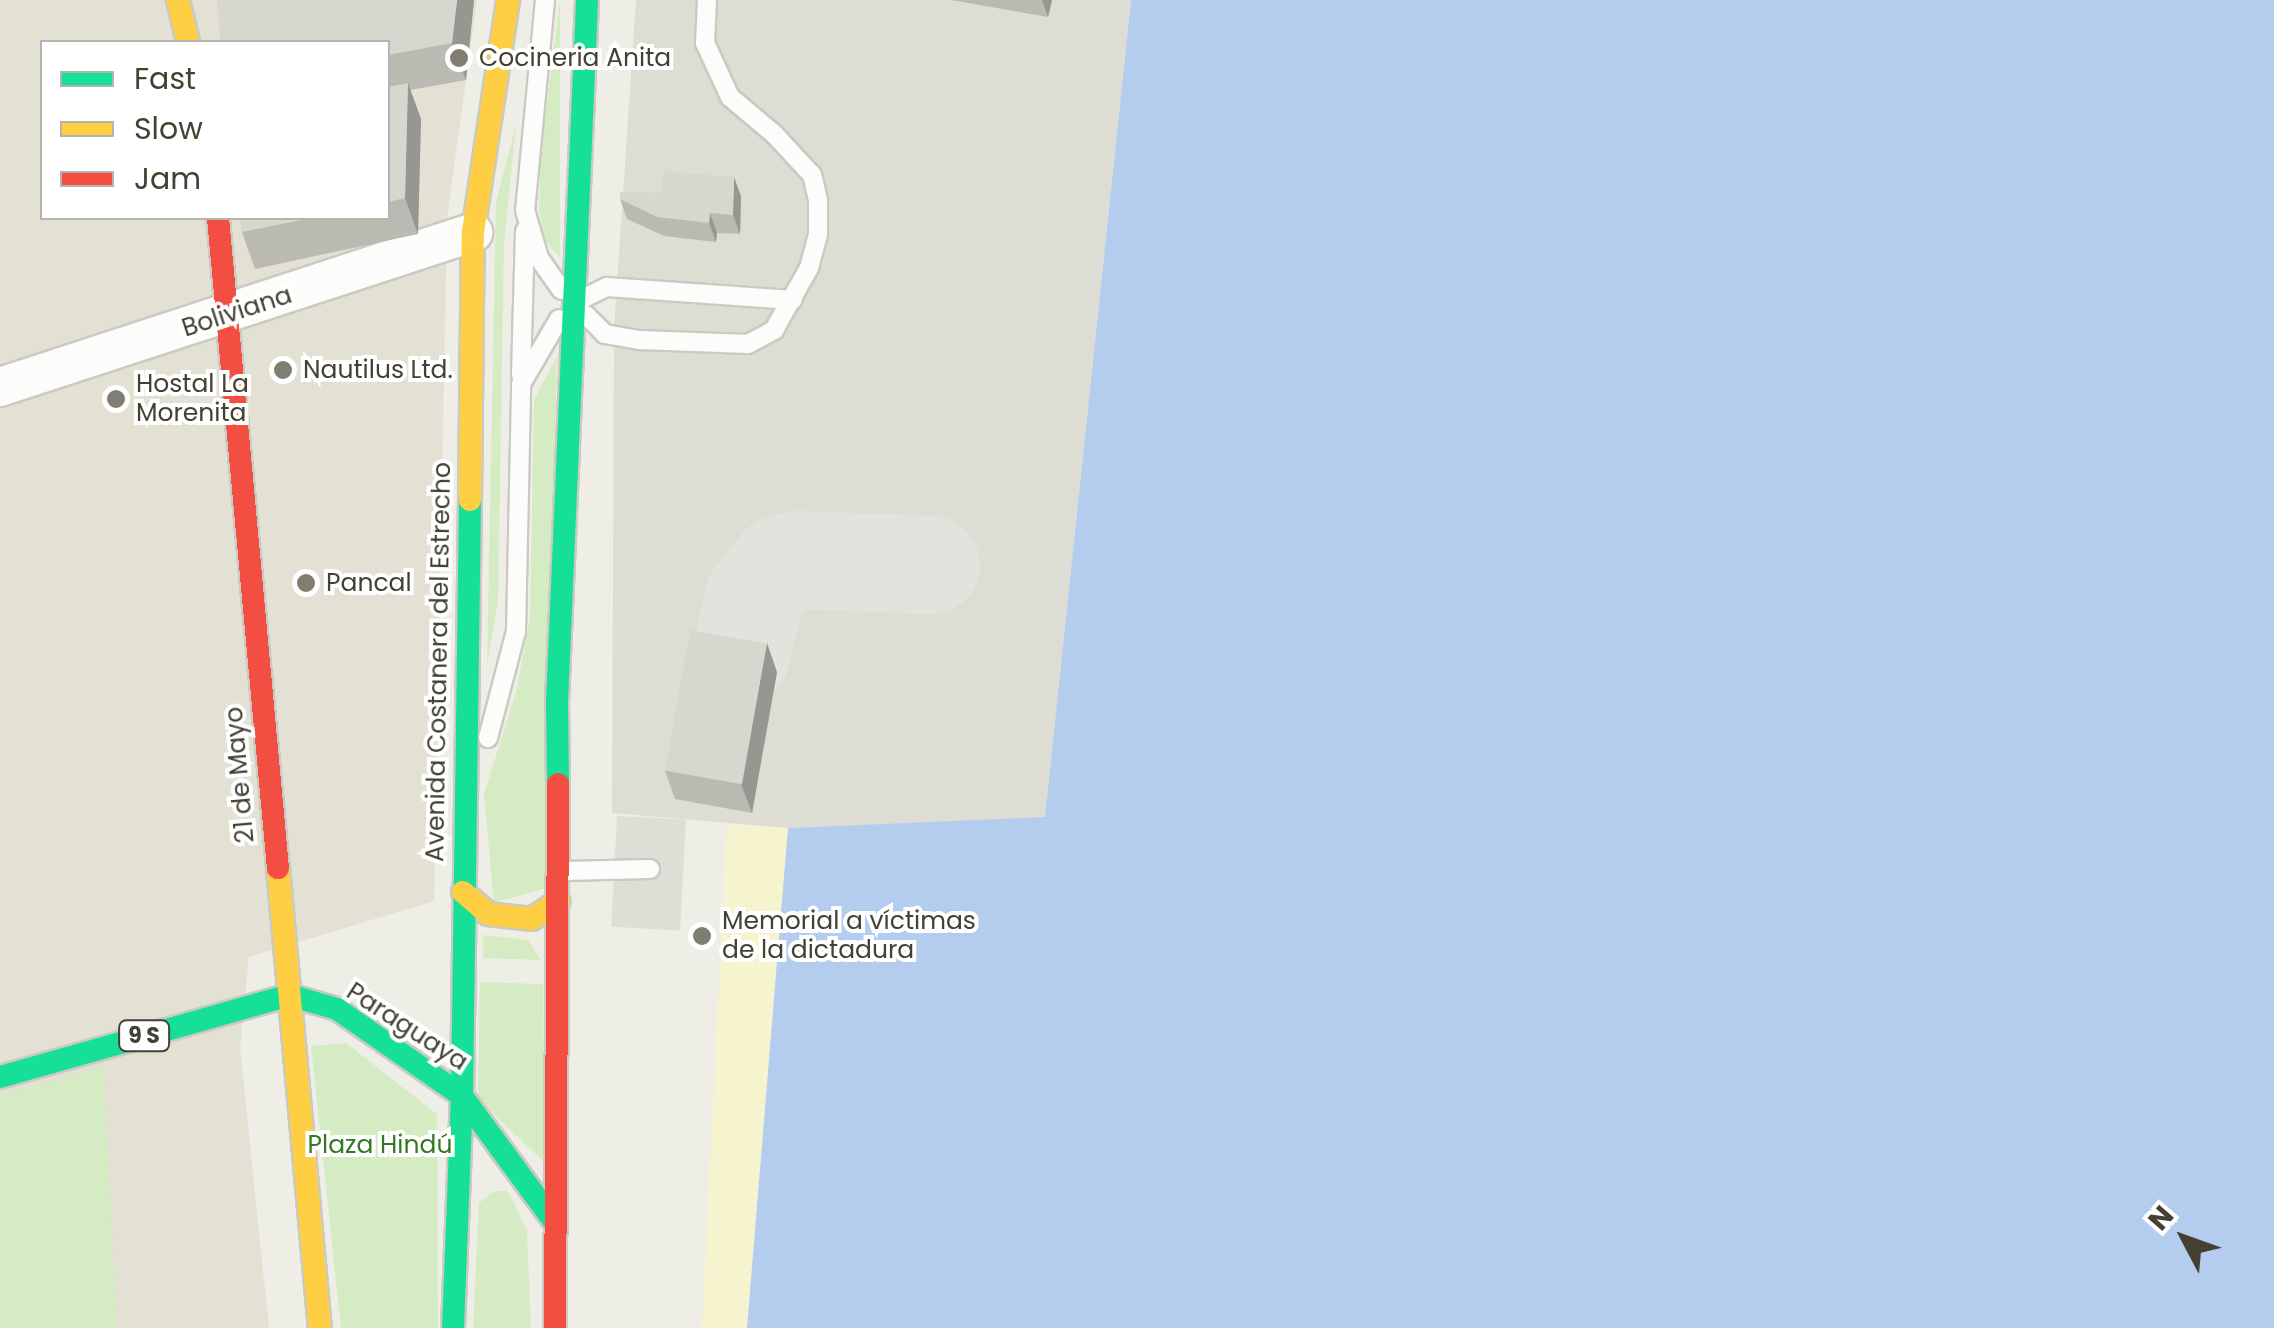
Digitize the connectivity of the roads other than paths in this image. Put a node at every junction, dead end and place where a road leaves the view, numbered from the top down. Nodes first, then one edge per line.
1 (178, 0) edge
2 (508, 0) edge
3 (545, 0) edge
4 (586, 0) edge
5 (707, 0) edge
6 (188, 40) edge
7 (526, 210) junction
8 (218, 220) edge
9 (473, 232) junction
10 (793, 300) junction
11 (574, 302) junction
12 (224, 317) junction
13 (521, 384) junction
14 (0, 388) edge
15 (467, 798) junction
16 (650, 869) dead end
17 (558, 872) junction
18 (462, 892) junction
19 (559, 902) junction
20 (288, 995) junction
21 (0, 1077) edge
22 (462, 1096) junction
23 (539, 1196) junction
24 (455, 1212) junction
25 (553, 1220) junction
26 (320, 1328) edge
27 (453, 1328) edge
28 (554, 1328) edge

1 - 6 main road
2 - 9 main road, Avenida Costanera del Estrecho
3 - 7 lane
4 - 11 main road
5 - 10 lane
7 - 11 lane
7 - 13 lane
8 - 12 main road, 21 de Mayo
9 - 12 street, Boliviana
9 - 15 main road, Avenida Costanera del Estrecho
10 - 11 lane
10 - 11 lane
11 - 13 lane
11 - 17 main road
12 - 14 street, Boliviana
12 - 20 main road, 21 de Mayo
13 - 15 lane
15 - 18 main road, Avenida Costanera del Estrecho
16 - 17 lane
17 - 19 main road
18 - 19 main road
18 - 22 main road, Avenida Costanera del Estrecho
19 - 25 main road
20 - 21 main road, 9 S
20 - 22 main road, Paraguaya
20 - 26 main road, 21 de Mayo
22 - 23 main road, Paraguaya
22 - 24 main road, Avenida Costanera del Estrecho
23 - 24 main road
23 - 25 main road, Paraguaya
24 - 27 main road, Avenida Costanera del Estrecho
25 - 28 main road

